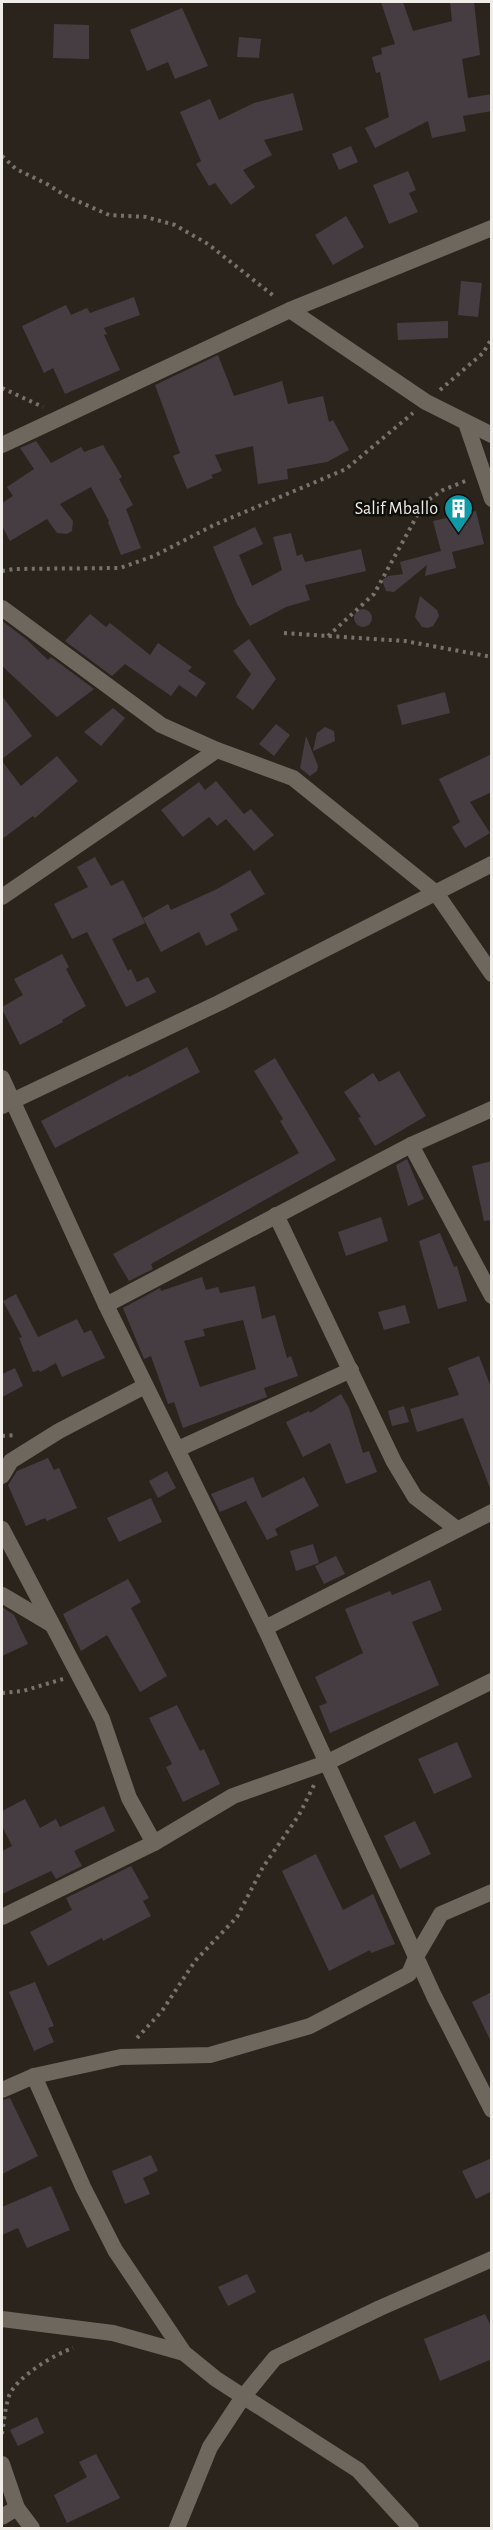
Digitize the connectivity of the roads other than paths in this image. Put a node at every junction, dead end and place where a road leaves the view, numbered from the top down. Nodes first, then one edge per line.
1 (492, 228) edge
2 (290, 310) junction
3 (466, 423) junction
4 (492, 435) edge
5 (2, 445) edge
6 (491, 494) edge
7 (2, 608) edge
8 (217, 750) junction
9 (492, 864) edge
10 (436, 893) junction
11 (2, 898) edge
12 (492, 974) edge
13 (2, 1078) edge
14 (7, 1103) edge
15 (492, 1109) edge
16 (411, 1145) junction
17 (276, 1215) junction
18 (492, 1296) edge
19 (106, 1305) junction
20 (351, 1370) junction
21 (145, 1386) junction
22 (178, 1449) junction
23 (2, 1476) edge
24 (492, 1512) edge
25 (2, 1528) edge
26 (457, 1529) junction
27 (2, 1595) edge
28 (52, 1625) junction
29 (265, 1628) junction
30 (492, 1681) edge
31 (326, 1763) junction
32 (154, 1843) junction
33 (492, 1892) edge
34 (2, 1917) edge
35 (417, 1955) junction
36 (34, 2076) junction
37 (2, 2090) edge
38 (492, 2110) edge
39 (492, 2259) edge
40 (2, 2319) edge
41 (184, 2353) junction
42 (243, 2397) junction
43 (2, 2464) edge
44 (17, 2508) junction
45 (2, 2517) edge
46 (32, 2529) edge
47 (177, 2529) edge
48 (411, 2529) edge

1 - 2 street
2 - 3 street
2 - 5 street
3 - 4 street
3 - 6 street
7 - 8 street
8 - 10 street
8 - 11 street
9 - 10 street
10 - 12 street
10 - 14 street
13 - 14 street
14 - 19 street
15 - 16 street
16 - 17 street
16 - 18 street
17 - 19 street
17 - 20 street
19 - 21 street
20 - 22 street
20 - 26 street
21 - 22 street
21 - 23 street
22 - 29 street
24 - 26 street
25 - 28 street
26 - 29 street
27 - 28 street
28 - 32 street
29 - 31 street
30 - 31 street
31 - 32 street
31 - 35 street
32 - 34 street
33 - 35 street
35 - 36 street
35 - 38 street
36 - 37 street
36 - 41 street
39 - 42 street
40 - 41 street
41 - 42 street
42 - 47 street
42 - 48 street
43 - 44 street
44 - 45 street
44 - 46 street

